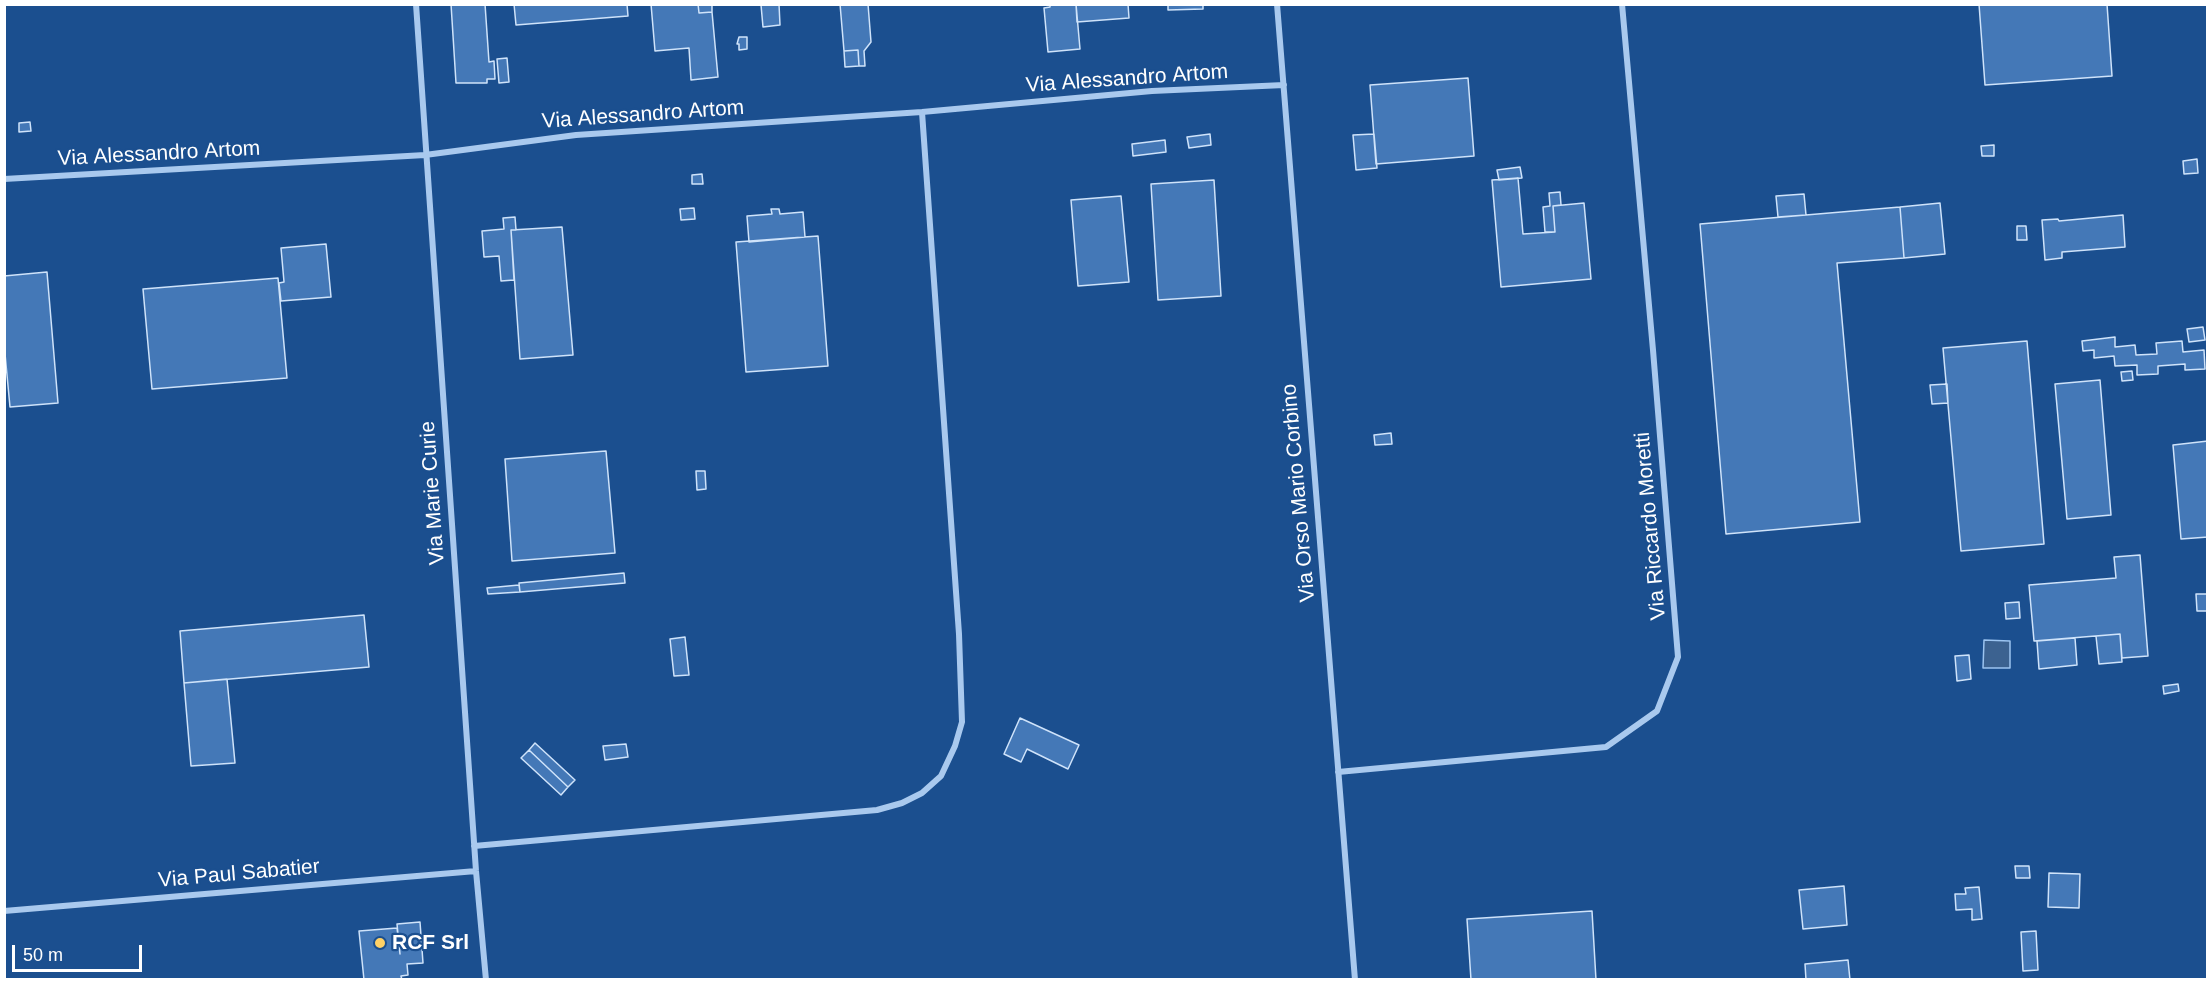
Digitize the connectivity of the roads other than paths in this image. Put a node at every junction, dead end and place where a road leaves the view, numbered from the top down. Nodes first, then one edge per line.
1 (416, 4) edge
2 (1277, 4) edge
3 (1622, 4) edge
4 (1284, 85) junction
5 (922, 112) junction
6 (425, 155) junction
7 (4, 179) edge
8 (1338, 772) junction
9 (474, 846) junction
10 (476, 871) junction
11 (4, 911) edge
12 (486, 980) edge
13 (1355, 980) edge

1 - 6 street, Via Marie Curie
2 - 4 street, Via Orso Mario Corbino
3 - 8 street, Via Riccardo Moretti
4 - 5 street, Via Alessandro Artom
4 - 8 street, Via Orso Mario Corbino
5 - 6 street, Via Alessandro Artom
5 - 9 street
6 - 7 street, Via Alessandro Artom
6 - 9 street, Via Marie Curie
8 - 13 street, Via Orso Mario Corbino
9 - 10 street, Via Marie Curie
10 - 11 street, Via Paul Sabatier
10 - 12 street, Via Marie Curie

